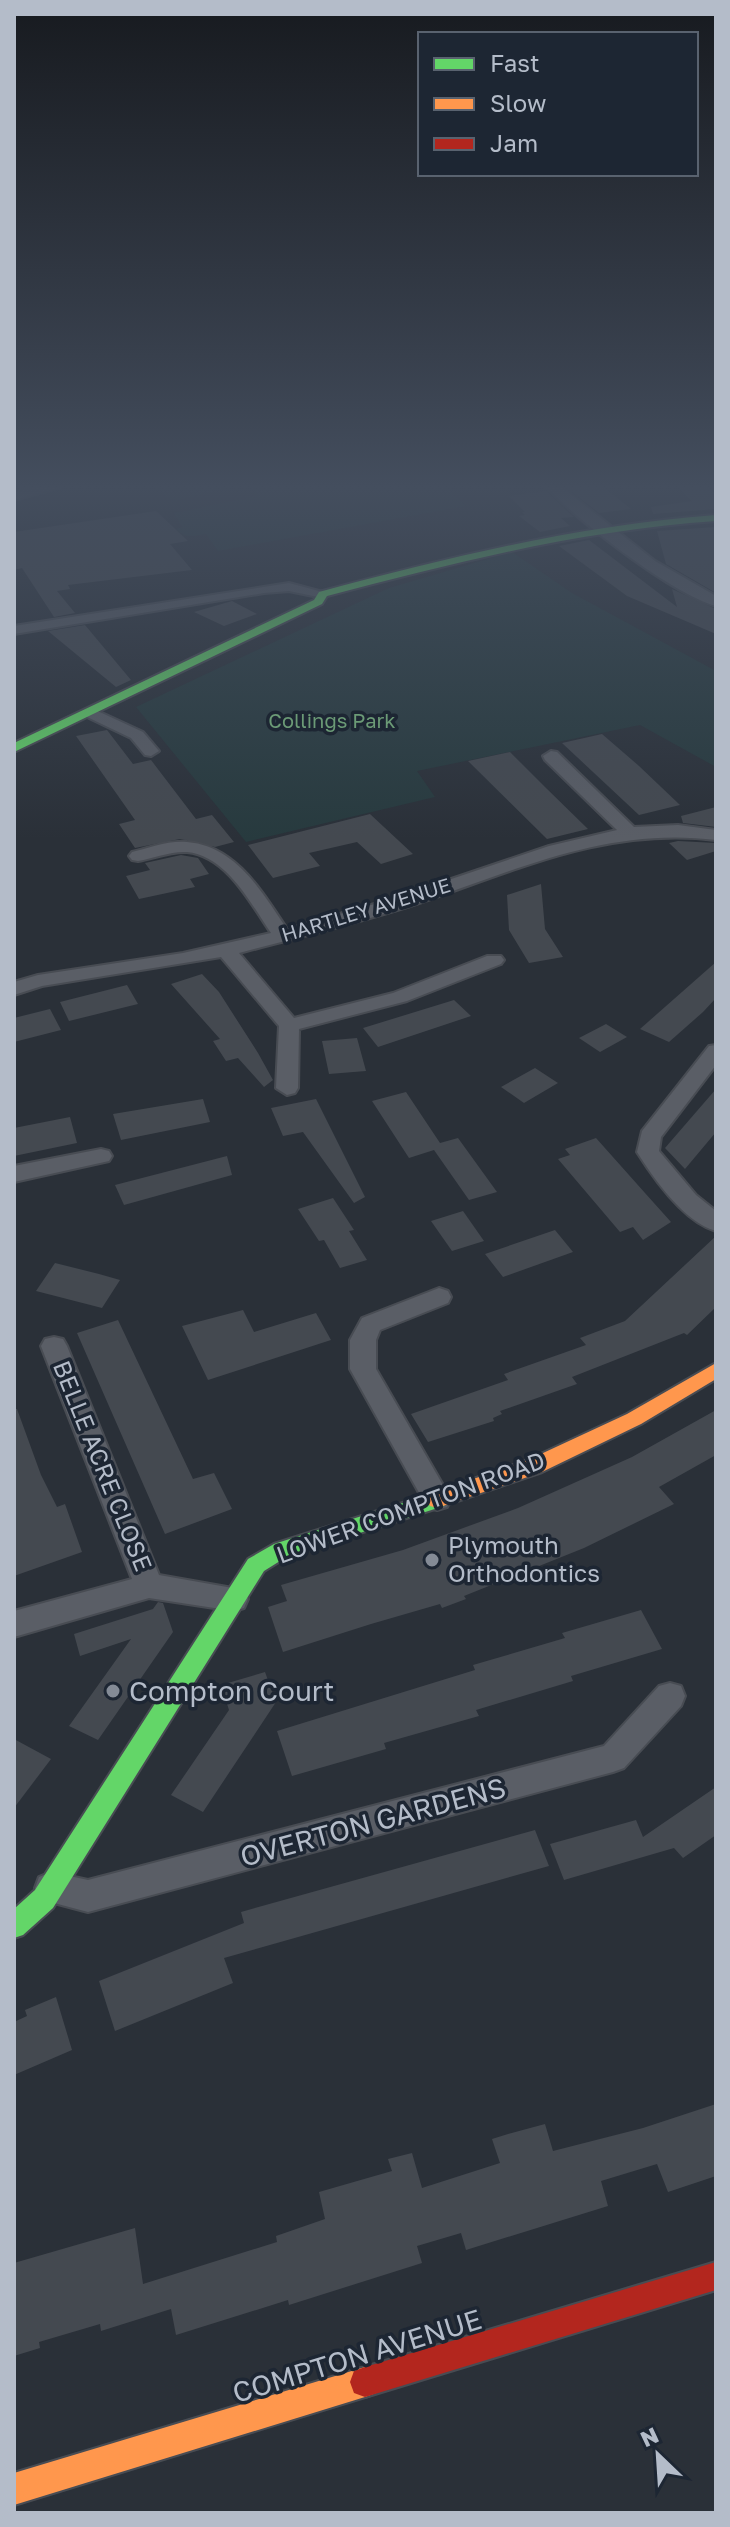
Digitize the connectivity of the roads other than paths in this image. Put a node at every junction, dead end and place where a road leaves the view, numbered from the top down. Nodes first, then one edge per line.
1 (177, 603) edge
2 (316, 603) edge
3 (14, 614) edge
4 (20, 628) edge
5 (91, 713) junction
6 (14, 748) edge
7 (151, 751) dead end
8 (551, 756) dead end
9 (631, 834) junction
10 (716, 835) edge
11 (138, 856) dead end
12 (282, 935) junction
13 (226, 950) junction
14 (494, 960) dead end
15 (14, 989) edge
16 (289, 1025) junction
17 (716, 1051) edge
18 (287, 1088) dead end
19 (101, 1156) dead end
20 (14, 1174) edge
21 (716, 1223) edge
22 (439, 1297) dead end
23 (54, 1346) dead end
24 (716, 1370) edge
25 (437, 1499) junction
26 (149, 1586) junction
27 (234, 1599) junction
28 (14, 1624) edge
29 (670, 1696) dead end
30 (51, 1888) junction
31 (14, 1926) edge
32 (716, 2276) edge
33 (14, 2489) edge

1 - 4 street
2 - 5 street
3 - 4 street
5 - 6 street
5 - 7 street
8 - 9 street
9 - 10 street, HARTLEY AVENUE
9 - 12 street, HARTLEY AVENUE
11 - 12 street
12 - 13 street, HARTLEY AVENUE
13 - 15 street, HARTLEY AVENUE
13 - 16 street
14 - 16 street
16 - 18 street
17 - 21 street
19 - 20 street
22 - 25 street
23 - 26 street, BELLE ACRE CLOSE
24 - 25 street, LOWER COMPTON ROAD
25 - 27 street, LOWER COMPTON ROAD
26 - 27 street
26 - 28 street
27 - 30 street, LOWER COMPTON ROAD
29 - 30 street, OVERTON GARDENS
30 - 31 street, LOWER COMPTON ROAD
32 - 33 street, COMPTON AVENUE

